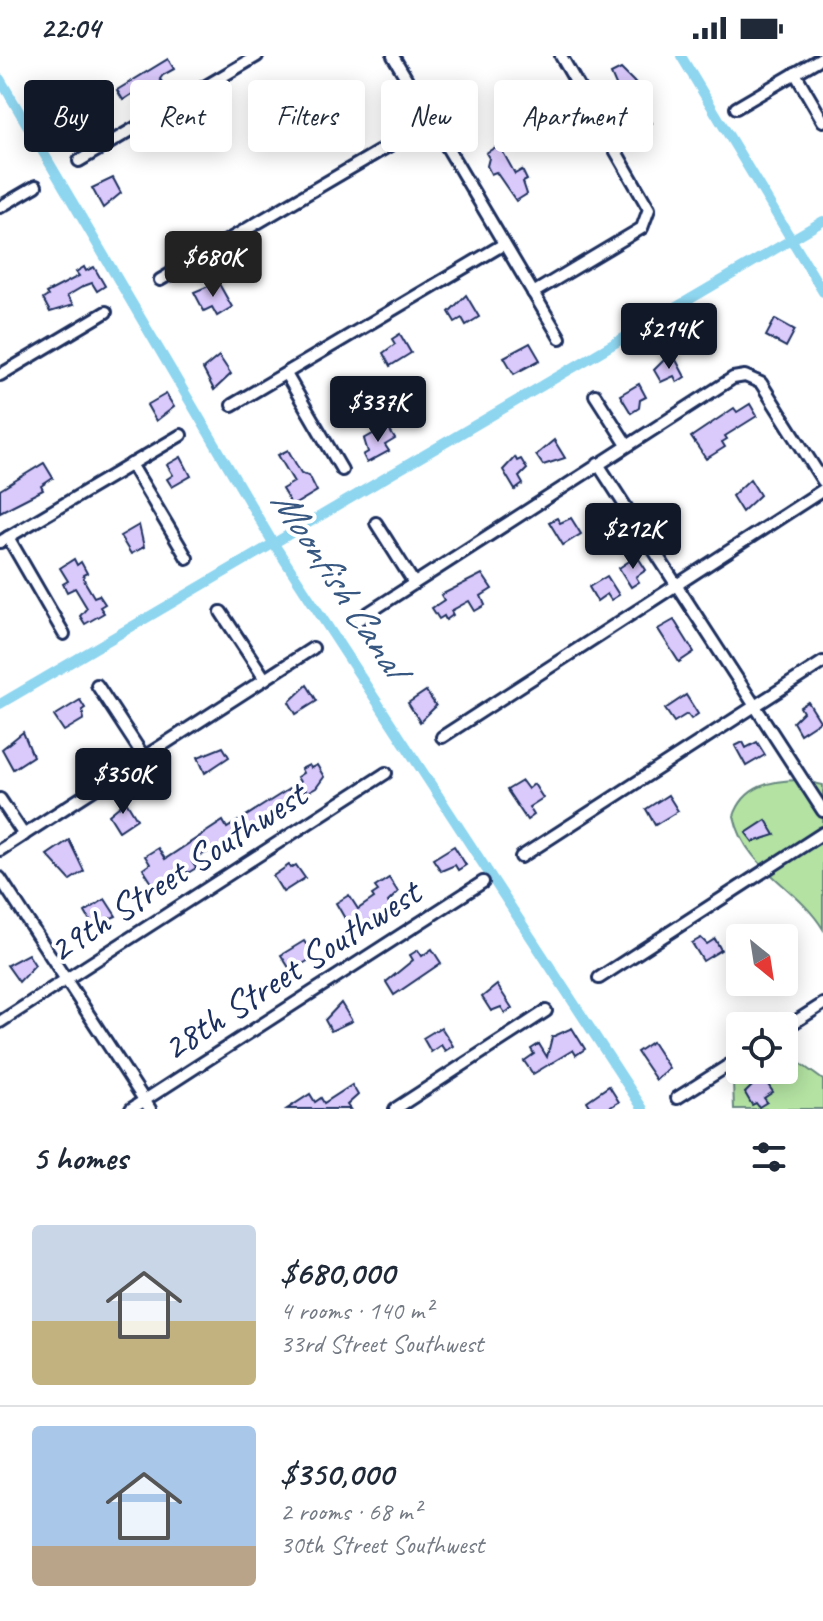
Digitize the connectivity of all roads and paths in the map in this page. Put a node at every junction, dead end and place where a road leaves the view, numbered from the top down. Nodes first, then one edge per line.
1 (257, 56) edge
2 (393, 56) edge
3 (561, 56) edge
4 (823, 57) edge
5 (795, 73) junction
6 (407, 80) edge
7 (736, 108) dead end
8 (823, 121) edge
9 (381, 150) edge
10 (449, 152) edge
11 (79, 161) dead end
12 (36, 186) dead end
13 (0, 207) edge
14 (504, 244) junction
15 (160, 280) dead end
16 (533, 293) junction
17 (106, 312) dead end
18 (560, 338) dead end
19 (286, 374) junction
20 (0, 375) edge
21 (595, 395) dead end
22 (232, 405) dead end
23 (181, 435) dead end
24 (627, 445) junction
25 (131, 464) junction
26 (598, 464) junction
27 (342, 470) dead end
28 (823, 481) edge
29 (823, 490) edge
30 (376, 523) dead end
31 (4, 540) edge
32 (187, 558) dead end
33 (414, 583) junction
34 (677, 584) junction
35 (221, 612) dead end
36 (359, 619) dead end
37 (64, 634) dead end
38 (313, 648) dead end
39 (823, 662) edge
40 (265, 679) junction
41 (97, 685) dead end
42 (755, 706) junction
43 (442, 737) dead end
44 (144, 757) junction
45 (386, 773) dead end
46 (0, 799) edge
47 (823, 811) edge
48 (823, 833) edge
49 (24, 835) junction
50 (0, 850) edge
51 (521, 857) dead end
52 (0, 878) edge
53 (483, 882) dead end
54 (599, 978) dead end
55 (66, 979) junction
56 (823, 1004) edge
57 (546, 1011) dead end
58 (798, 1020) edge
59 (0, 1022) edge
60 (726, 1067) edge
61 (677, 1098) dead end
62 (147, 1105) edge
63 (131, 1109) edge
64 (395, 1109) edge

1 - 11 street
2 - 6 street
3 - 16 street
4 - 5 street
5 - 7 street
5 - 8 street
9 - 15 street
10 - 14 street
12 - 13 street
14 - 16 street
14 - 19 street
16 - 18 street
17 - 20 street
19 - 22 street
19 - 27 street
21 - 24 street
23 - 25 street
24 - 26 street
24 - 28 street
25 - 31 street
25 - 32 street
26 - 33 street
26 - 34 street
29 - 34 street
30 - 33 street
31 - 37 street
33 - 36 street
34 - 42 street
34 - 43 street
35 - 40 street
38 - 40 street
39 - 42 street
40 - 44 street
41 - 44 street
42 - 47 street
42 - 51 street
44 - 49 street
45 - 55 street, 29th Street Southwest
46 - 49 street
48 - 54 street
49 - 50 street
52 - 55 street
53 - 62 street, 28th Street Southwest
55 - 59 street, 29th Street Southwest
55 - 62 street
56 - 58 street
57 - 64 street
60 - 61 street
62 - 63 street, 28th Street Southwest

